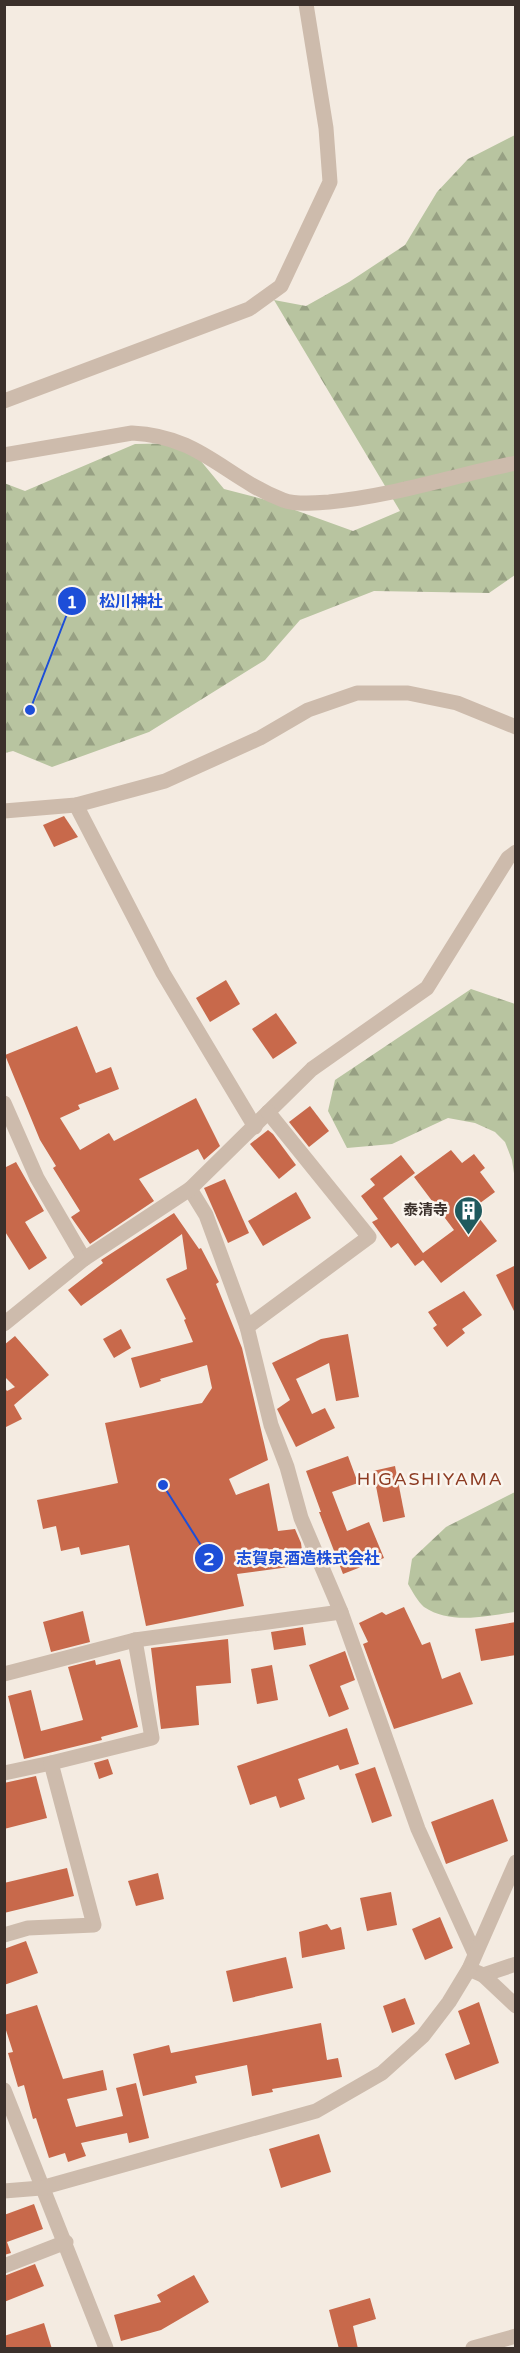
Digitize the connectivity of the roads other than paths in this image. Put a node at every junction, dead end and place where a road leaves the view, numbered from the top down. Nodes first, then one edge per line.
1 (306, 4) edge
2 (4, 401) edge
3 (4, 455) edge
4 (516, 463) edge
5 (516, 727) edge
6 (76, 805) junction
7 (4, 811) edge
8 (516, 852) edge
9 (4, 1103) edge
10 (268, 1112) junction
11 (255, 1127) junction
12 (190, 1189) junction
13 (84, 1259) junction
14 (4, 1324) edge
15 (248, 1327) junction
16 (341, 1612) junction
17 (135, 1640) junction
18 (4, 1674) edge
19 (51, 1763) junction
20 (4, 1773) edge
21 (516, 1862) edge
22 (4, 1935) edge
23 (474, 1952) junction
24 (516, 1964) edge
25 (476, 1972) junction
26 (516, 2006) edge
27 (4, 2090) edge
28 (41, 2188) junction
29 (4, 2192) edge
30 (66, 2242) junction
31 (4, 2266) edge
32 (516, 2336) edge
33 (106, 2349) edge
34 (473, 2349) edge

1 - 2 street
3 - 4 street
5 - 6 street
6 - 7 street
6 - 11 street
8 - 10 street
9 - 13 street
10 - 11 street
10 - 15 street
11 - 12 street
12 - 13 street
12 - 15 street
13 - 14 street
15 - 16 street
16 - 17 street
16 - 23 street
17 - 18 street
17 - 19 street
19 - 20 street
19 - 22 street
21 - 23 street
23 - 25 street
24 - 25 street
25 - 26 street
25 - 28 street
27 - 28 street
28 - 29 street
28 - 30 street
30 - 31 street
30 - 33 street
32 - 34 street

